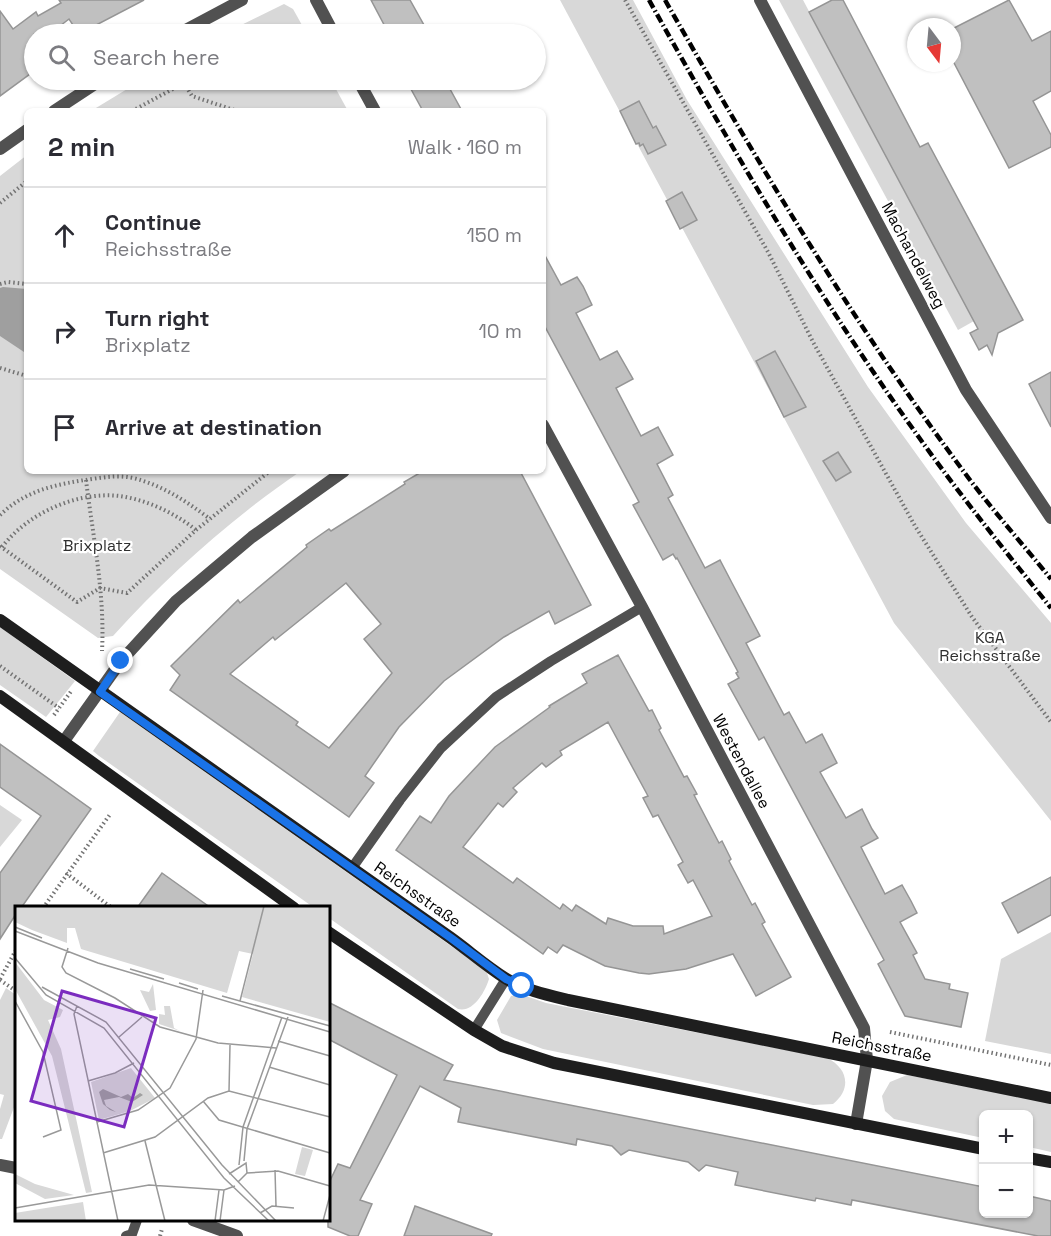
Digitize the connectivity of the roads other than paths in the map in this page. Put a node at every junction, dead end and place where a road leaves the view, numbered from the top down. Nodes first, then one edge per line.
1 (242, 0) edge
2 (316, 0) edge
3 (760, 0) edge
4 (197, 24) edge
5 (329, 24) edge
6 (86, 90) edge
7 (363, 90) edge
8 (59, 108) edge
9 (373, 108) edge
10 (24, 132) edge
11 (0, 149) edge
12 (546, 431) edge
13 (340, 474) edge
14 (1051, 518) edge
15 (642, 608) junction
16 (0, 620) edge
17 (100, 692) junction
18 (0, 696) edge
19 (64, 741) junction
20 (352, 868) junction
21 (291, 906) edge
22 (330, 933) edge
23 (506, 979) junction
24 (474, 1030) junction
25 (867, 1060) junction
26 (1051, 1098) edge
27 (856, 1124) junction
28 (979, 1148) edge
29 (1033, 1159) edge
30 (1051, 1162) edge
31 (0, 1165) edge
32 (15, 1168) edge
33 (137, 1221) edge
34 (196, 1221) edge
35 (126, 1236) edge
36 (237, 1236) edge

1 - 4 street
2 - 5 street
3 - 14 street, Machandelweg
6 - 8 street
7 - 9 street
10 - 11 street
12 - 15 street, Westendallee
13 - 17 street
15 - 20 lane
15 - 25 street, Westendallee
16 - 17 main road, Reichsstraße
17 - 19 street
17 - 20 main road, Reichsstraße
18 - 19 main road
19 - 21 main road
20 - 23 main road, Reichsstraße
22 - 24 main road
23 - 24 lane
23 - 25 main road, Reichsstraße
24 - 27 main road
25 - 26 main road, Reichsstraße
25 - 27 street, Westendallee
27 - 28 main road
29 - 30 main road
31 - 32 street
33 - 35 lane
34 - 36 street

